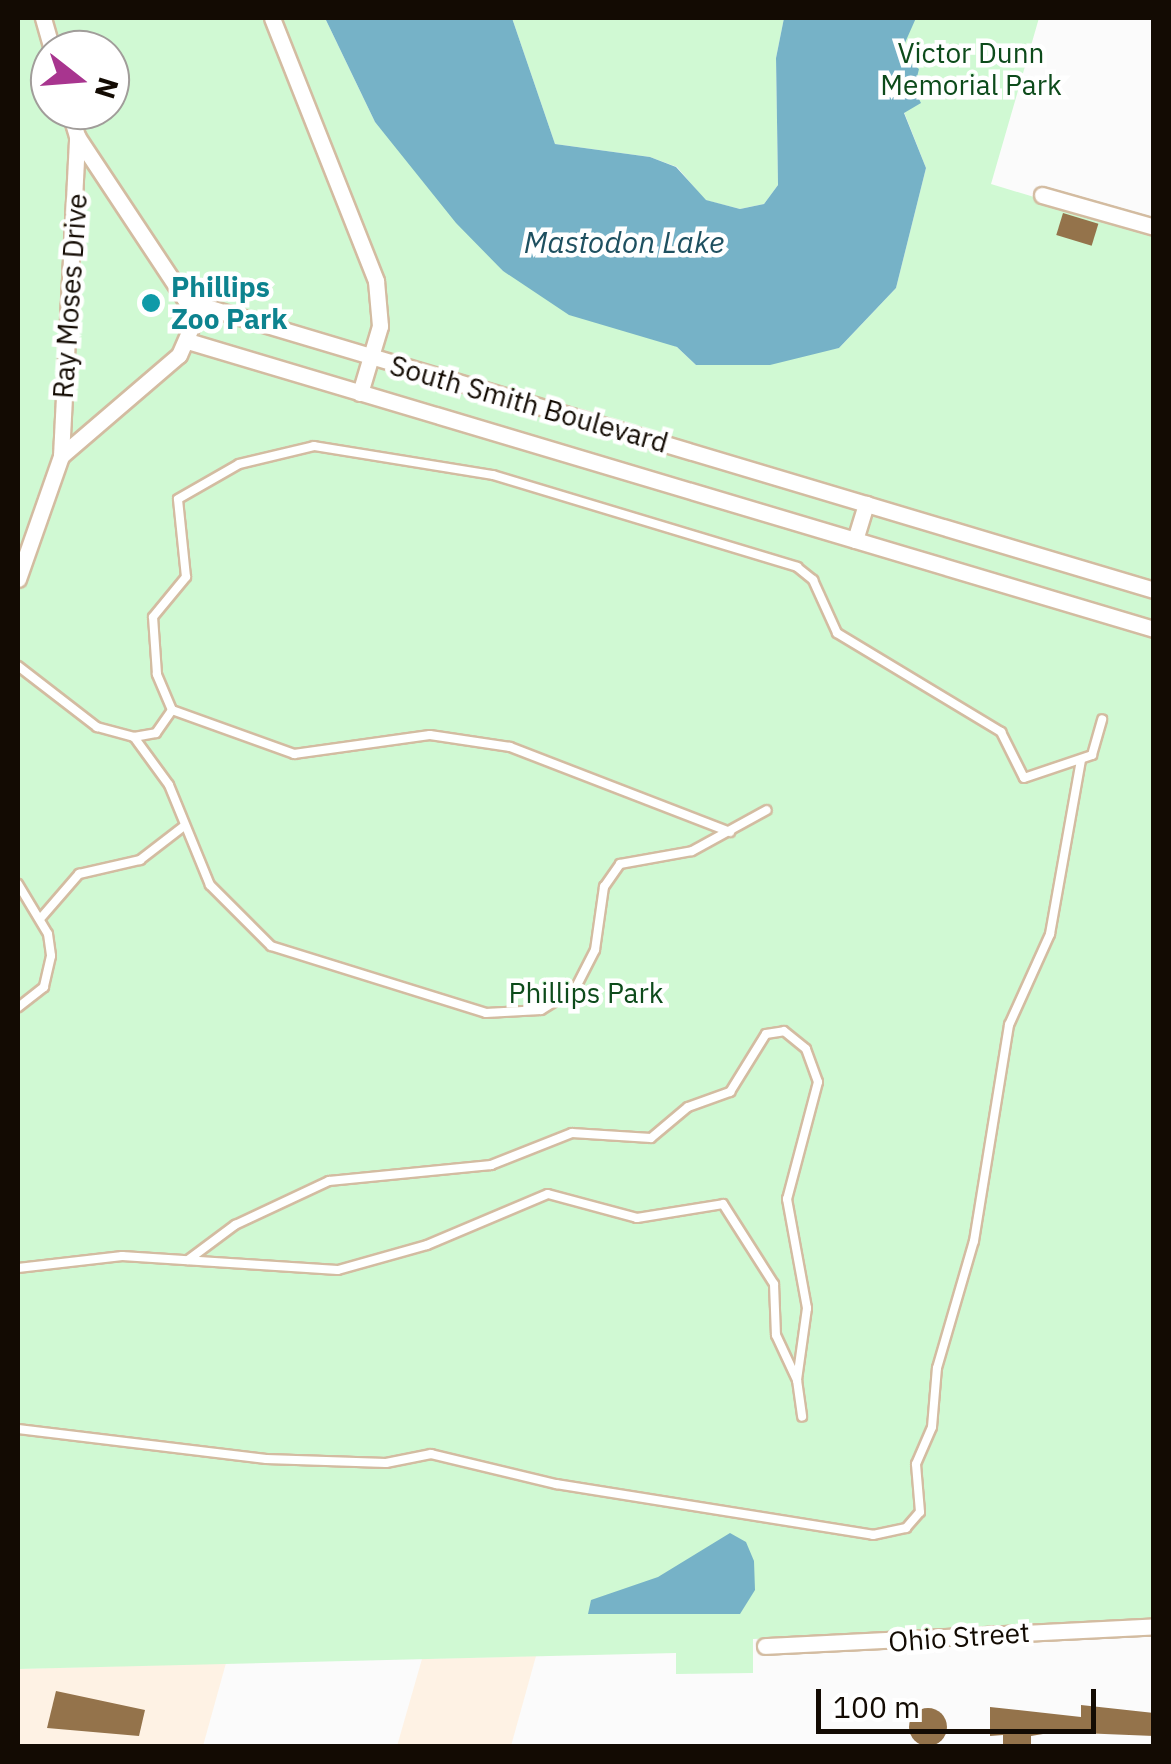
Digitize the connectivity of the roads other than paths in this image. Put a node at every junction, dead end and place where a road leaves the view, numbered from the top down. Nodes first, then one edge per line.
1 (272, 18) edge
2 (75, 130) edge
3 (77, 136) junction
4 (1042, 196) dead end
5 (1154, 227) edge
6 (192, 303) junction
7 (191, 342) junction
8 (372, 358) junction
9 (360, 393) junction
10 (61, 456) junction
11 (866, 504) junction
12 (855, 540) junction
13 (18, 578) edge
14 (1154, 590) edge
15 (1154, 629) edge
16 (18, 666) edge
17 (172, 710) junction
18 (1102, 719) dead end
19 (134, 737) junction
20 (1080, 760) junction
21 (767, 810) dead end
22 (184, 826) junction
23 (730, 832) junction
24 (18, 884) edge
25 (40, 919) junction
26 (18, 1008) edge
27 (188, 1260) junction
28 (18, 1268) edge
29 (797, 1380) junction
30 (802, 1416) dead end
31 (18, 1429) edge
32 (1154, 1626) edge
33 (765, 1646) dead end

1 - 8 street
2 - 3 street
3 - 6 street
3 - 10 street, Ray Moses Drive
4 - 5 street
6 - 7 street
6 - 8 street, South Smith Boulevard
7 - 9 street, South Smith Boulevard
7 - 10 street
8 - 9 street
8 - 11 street, South Smith Boulevard
9 - 12 street, South Smith Boulevard
10 - 13 street, Ray Moses Drive
11 - 12 street
11 - 14 street, South Smith Boulevard
12 - 15 street, South Smith Boulevard
16 - 19 lane
17 - 19 lane
17 - 20 lane
17 - 23 lane
18 - 20 lane
19 - 22 lane
20 - 31 lane
21 - 23 lane
22 - 23 lane
22 - 25 lane
24 - 25 lane
25 - 26 lane
27 - 28 lane
27 - 29 lane
27 - 29 lane
29 - 30 lane
32 - 33 street, Ohio Street

